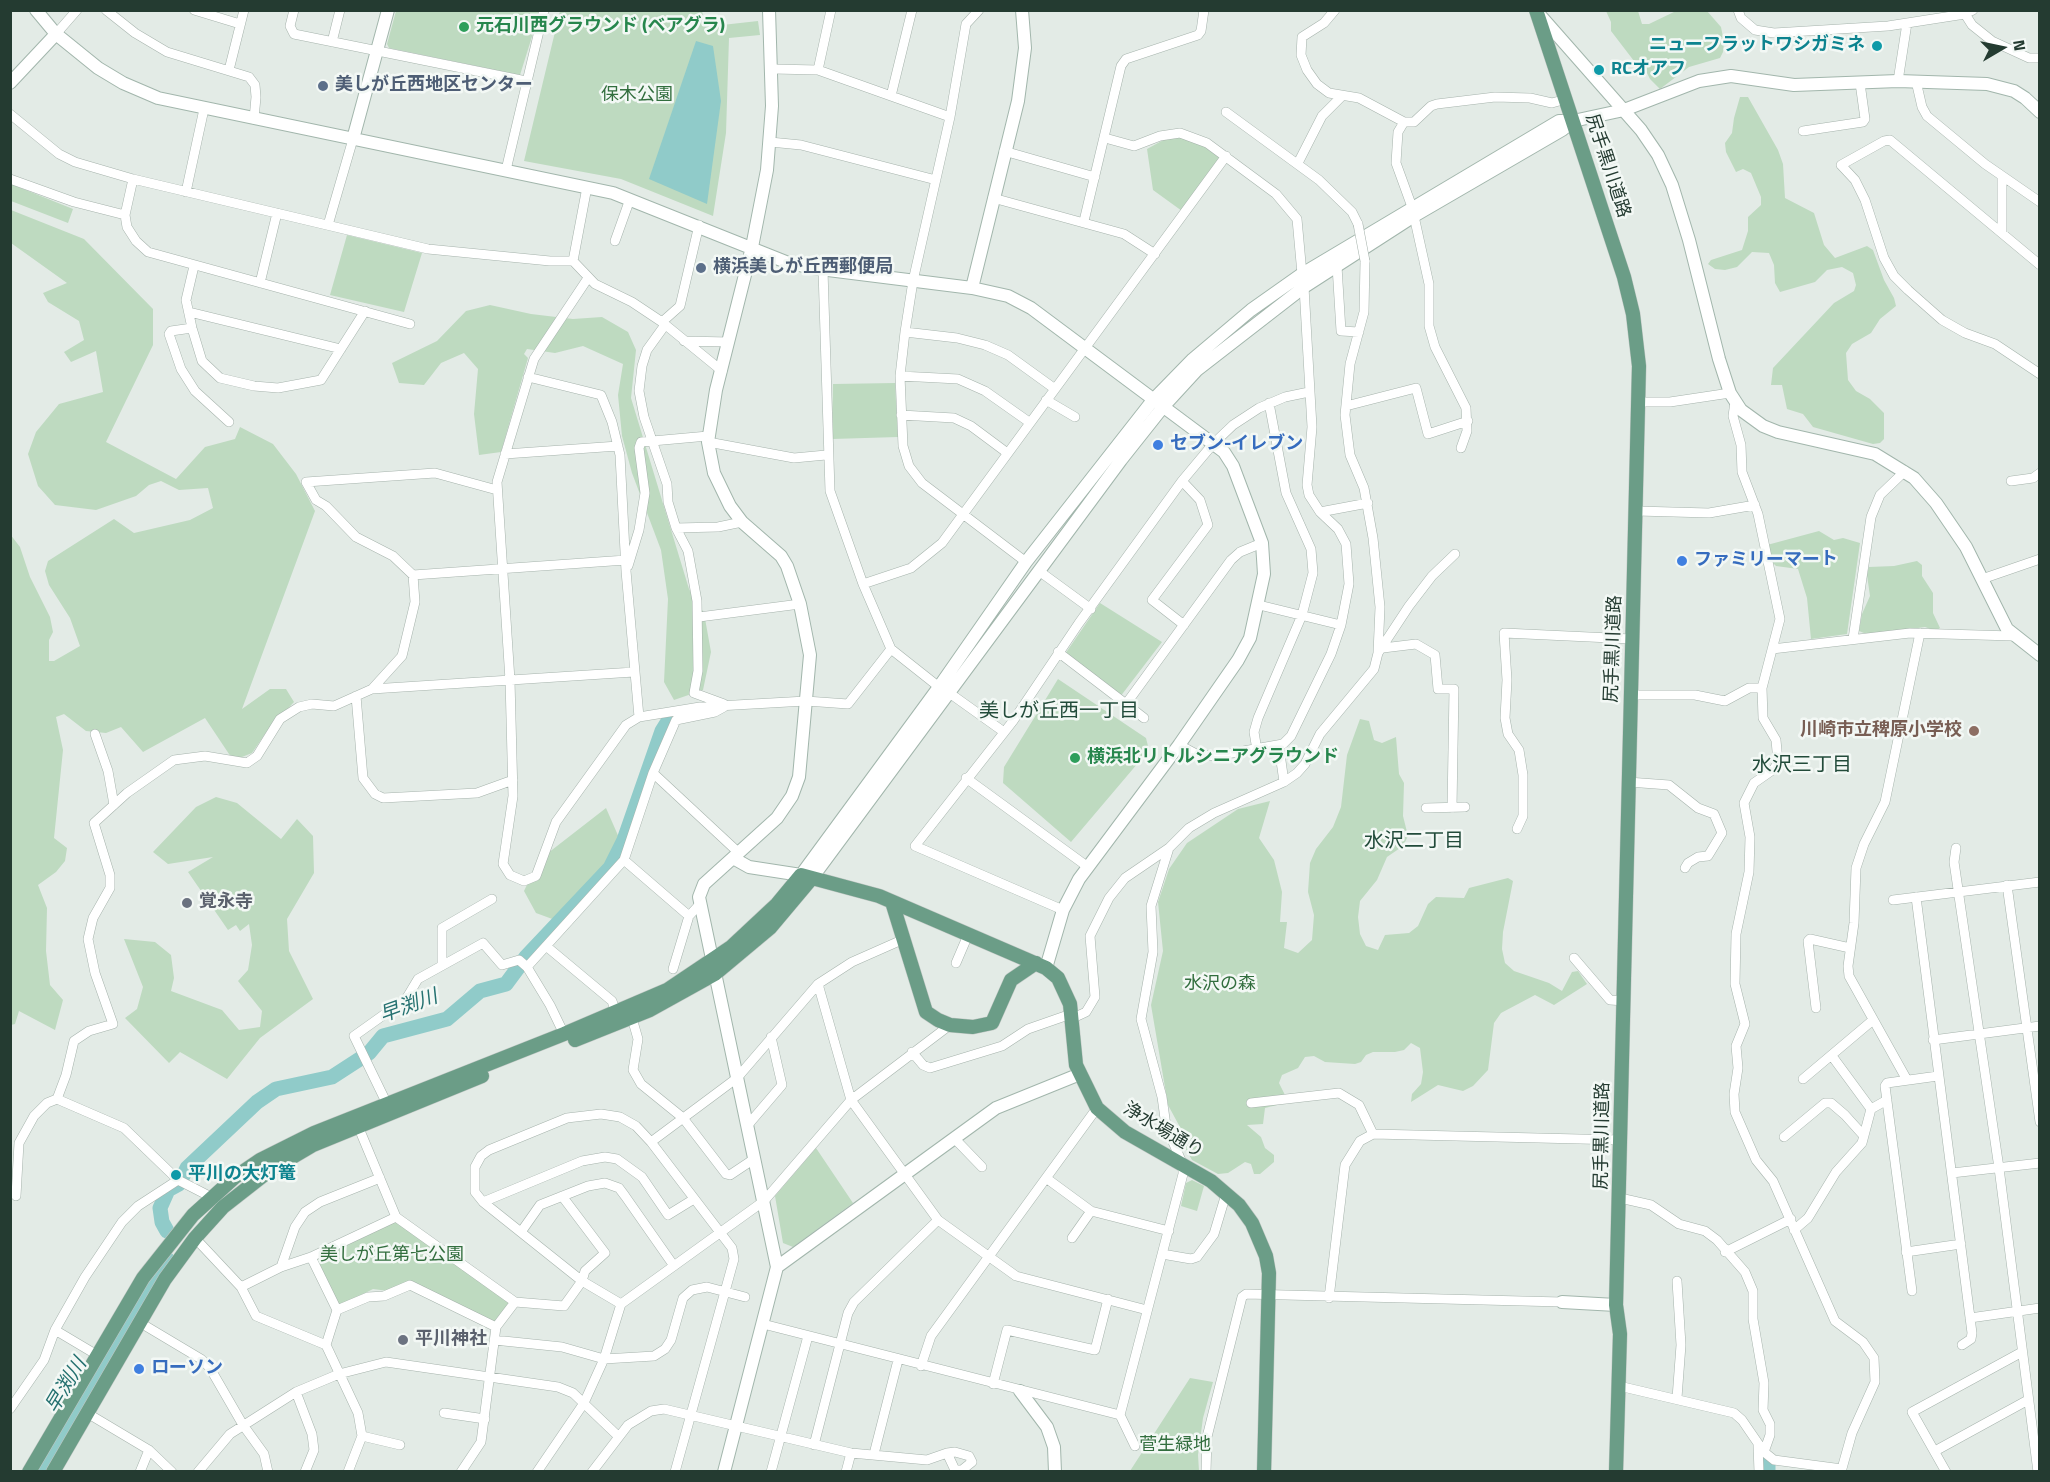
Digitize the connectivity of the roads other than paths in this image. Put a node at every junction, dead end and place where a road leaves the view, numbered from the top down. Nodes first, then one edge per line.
1 (36, 10) edge
2 (77, 10) edge
3 (106, 10) edge
4 (194, 10) edge
5 (244, 10) edge
6 (294, 10) edge
7 (340, 10) edge
8 (388, 10) edge
9 (544, 10) edge
10 (769, 10) edge
11 (831, 10) edge
12 (912, 10) edge
13 (979, 10) edge
14 (1022, 10) edge
15 (1204, 10) edge
16 (1335, 10) edge
17 (1738, 10) edge
18 (1537, 11) edge
19 (1969, 12) edge
20 (1907, 23) junction
21 (240, 24) junction
22 (56, 34) junction
23 (332, 42) junction
24 (377, 51) junction
25 (2039, 59) edge
26 (773, 69) junction
27 (229, 70) junction
28 (818, 70) junction
29 (526, 81) junction
30 (1898, 81) junction
31 (1916, 81) junction
32 (10, 83) edge
33 (1860, 83) junction
34 (891, 96) junction
35 (1342, 96) junction
36 (1566, 99) junction
37 (204, 110) junction
38 (1624, 110) junction
39 (1226, 112) dead end
40 (2040, 112) edge
41 (10, 114) edge
42 (950, 117) junction
43 (254, 119) junction
44 (1573, 121) junction
45 (1404, 122) junction
46 (1803, 131) dead end
47 (1105, 138) junction
48 (353, 139) junction
49 (770, 142) junction
50 (1004, 151) junction
51 (1226, 156) junction
52 (1298, 163) junction
53 (506, 170) junction
54 (2002, 176) junction
55 (1095, 177) junction
56 (10, 179) edge
57 (133, 179) junction
58 (936, 180) junction
59 (587, 187) junction
60 (186, 192) junction
61 (993, 198) junction
62 (630, 199) junction
63 (2040, 202) edge
64 (1413, 212) junction
65 (277, 213) junction
66 (125, 215) junction
67 (1084, 221) junction
68 (328, 225) junction
69 (699, 225) junction
70 (2002, 232) junction
71 (615, 241) dead end
72 (752, 246) junction
73 (1155, 254) junction
74 (573, 261) junction
75 (2040, 265) edge
76 (194, 266) junction
77 (1337, 266) junction
78 (823, 270) junction
79 (588, 278) junction
80 (912, 281) junction
81 (1303, 281) junction
82 (260, 283) junction
83 (972, 288) junction
84 (365, 311) junction
85 (189, 312) junction
86 (664, 323) junction
87 (410, 324) dead end
88 (192, 327) junction
89 (905, 332) junction
90 (1359, 333) junction
91 (684, 341) junction
92 (729, 342) junction
93 (341, 349) junction
94 (1085, 349) junction
95 (722, 371) junction
96 (2040, 374) edge
97 (900, 376) junction
98 (528, 377) junction
99 (1055, 389) junction
100 (1309, 393) junction
101 (1733, 397) junction
102 (1046, 400) junction
103 (1639, 402) junction
104 (1269, 403) junction
105 (1158, 404) junction
106 (1346, 406) junction
107 (901, 415) junction
108 (1075, 417) dead end
109 (229, 422) dead end
110 (1029, 422) junction
111 (1468, 422) junction
112 (708, 439) junction
113 (648, 441) junction
114 (1213, 444) junction
115 (618, 446) junction
116 (1461, 448) dead end
117 (1006, 452) junction
118 (504, 454) junction
119 (826, 455) junction
120 (1905, 471) junction
121 (2040, 473) edge
122 (1182, 481) junction
123 (2011, 481) dead end
124 (497, 490) junction
125 (1368, 503) junction
126 (1755, 505) junction
127 (1637, 511) junction
128 (1320, 512) junction
129 (963, 514) junction
130 (742, 522) junction
131 (676, 528) junction
132 (1262, 543) junction
133 (1455, 554) dead end
134 (2040, 559) edge
135 (626, 560) junction
136 (1026, 562) junction
137 (502, 567) junction
138 (626, 571) junction
139 (1039, 571) junction
140 (412, 575) junction
141 (1982, 579) junction
142 (863, 585) junction
143 (801, 604) junction
144 (1259, 605) junction
145 (1091, 609) junction
146 (1302, 615) junction
147 (699, 617) junction
148 (1184, 625) junction
149 (1341, 625) junction
150 (1920, 633) junction
151 (2013, 636) junction
152 (1632, 639) junction
153 (1853, 639) junction
154 (891, 649) junction
155 (1772, 649) junction
156 (1381, 650) junction
157 (1058, 652) junction
158 (2040, 655) edge
159 (634, 672) junction
160 (510, 680) junction
161 (1762, 688) junction
162 (372, 689) junction
163 (944, 690) junction
164 (1631, 694) junction
165 (356, 696) junction
166 (806, 700) junction
167 (1126, 704) junction
168 (726, 705) junction
169 (639, 717) junction
170 (1144, 718) dead end
171 (1004, 732) junction
172 (95, 734) dead end
173 (1179, 745) junction
174 (1279, 747) junction
175 (1257, 750) junction
176 (653, 773) junction
177 (966, 778) junction
178 (513, 780) junction
179 (1284, 782) junction
180 (1628, 782) junction
181 (114, 805) junction
182 (1465, 807) dead end
183 (1426, 808) dead end
184 (1452, 808) junction
185 (1516, 830) dead end
186 (1169, 848) junction
187 (1956, 848) dead end
188 (736, 856) junction
189 (624, 860) junction
190 (1088, 867) junction
191 (1685, 868) dead end
192 (806, 876) junction
193 (2040, 882) edge
194 (2007, 885) junction
195 (1959, 892) junction
196 (1916, 897) junction
197 (492, 899) dead end
198 (1893, 900) dead end
199 (892, 902) junction
200 (699, 905) junction
201 (1063, 910) junction
202 (689, 916) junction
203 (968, 935) junction
204 (904, 939) junction
205 (546, 946) junction
206 (1850, 948) junction
207 (1574, 958) dead end
208 (956, 963) dead end
209 (523, 964) junction
210 (442, 965) junction
211 (1041, 966) junction
212 (713, 968) junction
213 (673, 969) dead end
214 (818, 984) junction
215 (1625, 1001) junction
216 (1815, 1008) dead end
217 (616, 1013) junction
218 (1071, 1017) junction
219 (632, 1018) junction
220 (1873, 1020) junction
221 (950, 1025) junction
222 (2040, 1026) edge
223 (2025, 1028) junction
224 (564, 1034) junction
225 (1978, 1035) junction
226 (771, 1037) junction
227 (1934, 1040) junction
228 (912, 1052) junction
229 (1832, 1056) junction
230 (1080, 1074) junction
231 (1938, 1076) junction
232 (737, 1078) junction
233 (1803, 1079) dead end
234 (1907, 1080) junction
235 (57, 1099) junction
236 (851, 1100) junction
237 (1887, 1100) junction
238 (1251, 1103) dead end
239 (387, 1104) junction
240 (1097, 1108) junction
241 (1871, 1109) junction
242 (683, 1118) junction
243 (2040, 1122) edge
244 (358, 1126) junction
245 (747, 1126) junction
246 (1373, 1134) junction
247 (1863, 1135) junction
248 (1784, 1137) dead end
249 (954, 1138) junction
250 (1621, 1140) junction
251 (651, 1142) junction
252 (754, 1159) junction
253 (2040, 1162) edge
254 (1183, 1165) junction
255 (982, 1167) dead end
256 (1999, 1168) junction
257 (1952, 1173) junction
258 (905, 1174) junction
259 (380, 1178) junction
260 (1046, 1178) junction
261 (182, 1183) junction
262 (1226, 1194) junction
263 (16, 1196) dead end
264 (212, 1196) junction
265 (562, 1196) junction
266 (1620, 1198) junction
267 (694, 1199) junction
268 (764, 1201) junction
269 (483, 1202) junction
270 (223, 1208) junction
271 (1091, 1211) junction
272 (396, 1217) junction
273 (1791, 1219) junction
274 (938, 1220) junction
275 (1794, 1230) junction
276 (1169, 1231) junction
277 (521, 1232) junction
278 (720, 1232) junction
279 (195, 1238) junction
280 (1072, 1238) dead end
281 (1961, 1244) junction
282 (1725, 1252) junction
283 (1906, 1252) junction
284 (1162, 1254) junction
285 (987, 1256) junction
286 (311, 1257) junction
287 (674, 1266) junction
288 (281, 1267) junction
289 (777, 1267) junction
290 (582, 1281) junction
291 (1677, 1281) dead end
292 (241, 1287) junction
293 (725, 1291) junction
294 (1912, 1291) dead end
295 (1270, 1296) junction
296 (745, 1297) dead end
297 (1329, 1298) junction
298 (1108, 1299) junction
299 (515, 1302) junction
300 (1562, 1302) joint
301 (621, 1304) junction
302 (1616, 1305) junction
303 (2040, 1308) edge
304 (337, 1310) junction
305 (1147, 1310) junction
306 (2016, 1311) junction
307 (1970, 1318) junction
308 (140, 1322) junction
309 (763, 1324) junction
310 (496, 1327) junction
311 (55, 1330) junction
312 (808, 1336) junction
313 (494, 1340) junction
314 (326, 1345) junction
315 (842, 1345) junction
316 (1962, 1345) dead end
317 (2022, 1352) junction
318 (97, 1355) junction
319 (604, 1359) junction
320 (898, 1360) junction
321 (921, 1366) junction
322 (339, 1374) junction
323 (491, 1376) junction
324 (993, 1384) junction
325 (1619, 1386) junction
326 (1020, 1391) junction
327 (296, 1392) junction
328 (1677, 1398) junction
329 (2028, 1400) junction
330 (584, 1403) junction
331 (10, 1409) edge
332 (87, 1413) junction
333 (444, 1413) dead end
334 (690, 1414) junction
335 (1120, 1415) junction
336 (485, 1419) junction
337 (243, 1425) junction
338 (737, 1425) junction
339 (2036, 1430) edge
340 (362, 1436) junction
341 (618, 1436) junction
342 (780, 1436) junction
343 (400, 1445) dead end
344 (814, 1445) junction
345 (1135, 1446) dead end
346 (1761, 1448) junction
347 (149, 1450) junction
348 (1935, 1451) junction
349 (851, 1453) junction
350 (947, 1453) dead end
351 (874, 1455) junction
352 (1841, 1470) edge
353 (1616, 1471) edge
354 (29, 1472) edge
355 (54, 1472) edge
356 (140, 1472) edge
357 (172, 1472) edge
358 (198, 1472) edge
359 (268, 1472) edge
360 (305, 1472) edge
361 (348, 1472) edge
362 (461, 1472) edge
363 (537, 1472) edge
364 (592, 1472) edge
365 (675, 1472) edge
366 (724, 1472) edge
367 (771, 1472) edge
368 (846, 1472) edge
369 (1055, 1472) edge
370 (1206, 1472) edge
371 (1264, 1472) edge
372 (1759, 1472) edge
373 (1946, 1472) edge
374 (2038, 1472) edge

1 - 22 street
2 - 22 street
3 - 27 street
4 - 21 street
5 - 21 street
6 - 23 street
7 - 23 street
8 - 24 street
9 - 29 street
10 - 26 street
11 - 28 street
12 - 34 street
13 - 42 street
14 - 50 street
15 - 47 street
16 - 35 street
17 - 20 street
18 - 36 main road, 尻手黒川道路
18 - 38 street
19 - 20 street
19 - 25 street
20 - 30 street
21 - 27 street
22 - 32 street
22 - 37 street
23 - 24 street
24 - 29 street
24 - 48 street
26 - 28 street
26 - 49 street
27 - 43 street
28 - 34 street
29 - 53 street
30 - 31 street
30 - 33 street
31 - 40 street
31 - 54 street
33 - 38 street
33 - 46 street
34 - 42 street
35 - 45 street
35 - 52 street
36 - 44 main road, 尻手黒川道路
36 - 45 street
37 - 43 street
37 - 60 street
38 - 44 street
38 - 101 street
39 - 52 street
41 - 57 street
42 - 58 street
43 - 48 street
44 - 64 street
44 - 103 main road, 尻手黒川道路
45 - 64 street
47 - 51 street
47 - 55 street
48 - 53 street
48 - 68 street
49 - 58 street
49 - 72 street
50 - 55 street
50 - 61 street
51 - 73 street
51 - 81 street
52 - 90 street, bridge
53 - 59 street
54 - 63 street
54 - 70 street
55 - 67 street
56 - 66 street
57 - 60 street
57 - 66 street
58 - 80 street
59 - 62 street
59 - 74 street
60 - 65 street
61 - 67 street
61 - 83 street
62 - 69 street
62 - 71 street
64 - 77 street
64 - 81 street
64 - 111 street
65 - 68 street
65 - 82 street
66 - 76 street
67 - 73 street
68 - 74 street
69 - 72 street
69 - 86 street
70 - 75 street
70 - 96 street
72 - 78 street
72 - 92 street
73 - 94 street
74 - 79 street
76 - 82 street
76 - 85 street
77 - 81 street
77 - 90 street
78 - 80 street
78 - 119 street
79 - 86 street
79 - 98 street
80 - 83 street
80 - 89 street
81 - 100 street
81 - 105 street
82 - 84 street
83 - 94 street
84 - 87 street
84 - 93 street
85 - 88 street
85 - 93 street
86 - 91 street
86 - 113 street
88 - 93 street
88 - 109 street
89 - 97 street
89 - 99 street
90 - 106 street
91 - 92 street
91 - 95 street
92 - 95 street
94 - 99 street
94 - 105 street
95 - 112 street
97 - 107 street
97 - 110 street
98 - 115 street
98 - 118 street
99 - 102 street
100 - 104 street
100 - 128 street
101 - 103 street
101 - 120 street
101 - 126 street
102 - 108 street
102 - 110 street
103 - 127 main road, 尻手黒川道路
104 - 114 street
104 - 146 street
105 - 114 street
105 - 136 street
105 - 139 street
106 - 111 street
106 - 125 street
107 - 117 street
107 - 129 street
110 - 117 street
111 - 116 street
112 - 113 street
112 - 119 street
112 - 130 street
113 - 131 street
113 - 138 street
114 - 122 street
114 - 132 street
115 - 118 street
115 - 135 street
117 - 129 street
118 - 124 street
119 - 142 street
120 - 141 street
120 - 153 street
121 - 123 street
122 - 145 street
122 - 148 street
124 - 137 street
124 - 140 street
125 - 128 street
125 - 156 street
126 - 127 street
126 - 155 street
127 - 152 main road, 尻手黒川道路
128 - 149 street
129 - 136 street
129 - 142 street
130 - 131 street
130 - 143 street
131 - 147 street
132 - 144 street
132 - 148 street
133 - 156 street
134 - 141 street
135 - 137 street
135 - 138 street
136 - 163 street
137 - 140 street
137 - 160 street
138 - 159 street
139 - 145 street
139 - 163 street
140 - 162 street
141 - 151 street
142 - 154 street
143 - 147 street
143 - 166 street
144 - 146 street
144 - 173 street
145 - 157 street
146 - 149 street
146 - 175 street
147 - 168 street
148 - 167 street
149 - 174 street
150 - 151 street
150 - 153 street
150 - 206 street
151 - 158 street
152 - 164 main road, 尻手黒川道路
152 - 185 street
153 - 155 street
154 - 163 street
154 - 166 street
155 - 161 street
156 - 179 street
156 - 184 street
157 - 167 street
157 - 171 street
159 - 160 street
159 - 169 street
160 - 162 street
160 - 178 street
161 - 164 street
161 - 273 street
162 - 165 street
163 - 171 street
163 - 192 street
164 - 180 main road, 尻手黒川道路
165 - 178 street
165 - 181 street
166 - 168 street
166 - 188 street
167 - 170 street
168 - 169 street
168 - 176 street
169 - 178 street
171 - 177 street
172 - 181 street
173 - 175 street
173 - 190 street
174 - 175 street
174 - 179 street
176 - 188 street
176 - 189 street
177 - 190 street
177 - 201 street
179 - 186 street
180 - 191 street
180 - 215 main road, 尻手黒川道路
181 - 235 street
182 - 184 street
183 - 184 street
186 - 218 street
186 - 254 street
187 - 195 street
188 - 192 street
188 - 200 street
189 - 202 street
189 - 205 street
190 - 201 street
192 - 199 main road
192 - 212 main road
193 - 194 street
194 - 195 street
194 - 223 street
195 - 196 street
195 - 225 street
196 - 198 street
196 - 227 street
197 - 210 street
199 - 203 main road
199 - 204 main road
200 - 202 street
200 - 212 street
201 - 211 street
202 - 213 street
203 - 208 street
203 - 211 main road
204 - 214 street
204 - 221 main road
205 - 209 street
205 - 217 street
206 - 216 street
206 - 220 street
207 - 215 street
209 - 210 street
209 - 224 street
210 - 239 street
211 - 218 main road, 浄水場通り
211 - 221 main road
212 - 217 main road
212 - 219 main road
212 - 232 street
214 - 226 street
214 - 236 street
215 - 250 main road, 尻手黒川道路
217 - 224 main road
218 - 228 street
218 - 230 main road, 浄水場通り
219 - 242 street
219 - 244 main road
220 - 229 street
220 - 234 street
221 - 228 street
222 - 223 street
223 - 225 street
223 - 243 street
224 - 239 main road
225 - 227 street
225 - 256 street
226 - 232 street
226 - 245 street
227 - 231 street
228 - 236 street
229 - 233 street
229 - 241 street
230 - 240 main road, 浄水場通り
230 - 249 street
231 - 234 street
231 - 257 street
232 - 242 street
232 - 245 street
234 - 237 street
235 - 261 street
235 - 263 street
236 - 258 street
236 - 268 street
237 - 241 street
237 - 283 street
238 - 246 street
239 - 264 main road
240 - 254 main road, 浄水場通り
240 - 260 street
241 - 247 street
242 - 251 street
242 - 252 street
244 - 259 street
244 - 270 main road
245 - 252 street
246 - 250 street
246 - 297 street
247 - 248 street
247 - 275 street
249 - 255 street
249 - 258 street
250 - 266 main road, 尻手黒川道路
251 - 267 street
251 - 269 street
252 - 268 street
253 - 256 street
254 - 262 main road, 浄水場通り
254 - 276 street
256 - 257 street
256 - 306 street
257 - 281 street
258 - 274 street
258 - 289 street
259 - 272 street
259 - 288 street
260 - 271 street
260 - 285 street
261 - 264 street
261 - 311 street
262 - 284 street
262 - 295 main road, 浄水場通り
264 - 270 street
264 - 318 main road
265 - 277 street
265 - 287 street
265 - 290 street
266 - 282 street
266 - 302 main road, 尻手黒川道路
267 - 269 street
267 - 278 street
268 - 278 street
268 - 289 street
269 - 277 street
270 - 279 main road
271 - 276 street
271 - 280 street
272 - 286 street
272 - 299 street
273 - 275 street
273 - 282 street
274 - 285 street
274 - 315 street
275 - 352 street
276 - 284 street
277 - 290 street
278 - 287 street
278 - 293 street
279 - 292 street
279 - 308 main road
281 - 283 street
281 - 307 street
282 - 346 street
283 - 294 street
284 - 305 street
285 - 298 street
285 - 321 street
286 - 288 street
286 - 304 street
287 - 301 street
288 - 292 street
289 - 309 street
290 - 299 street
290 - 301 street
291 - 328 street
292 - 314 street
293 - 296 street
293 - 319 street
293 - 334 street
295 - 297 street
295 - 370 street
295 - 371 main road, 浄水場通り
297 - 300 street
298 - 305 street
298 - 324 street
299 - 310 street
300 - 302 street
301 - 319 street
302 - 325 main road, 尻手黒川道路
302 - 353 main road, 尻手黒川道路
303 - 306 street
304 - 310 street
304 - 314 street
305 - 335 street
306 - 307 street
306 - 317 street
307 - 316 street
308 - 332 main road
308 - 337 street
309 - 312 street
309 - 338 street
310 - 313 street
311 - 318 street
311 - 331 street
312 - 315 street
312 - 342 street
313 - 319 street
313 - 323 street
314 - 322 street
315 - 320 street
315 - 344 street
317 - 329 street
317 - 348 street
318 - 354 main road
319 - 330 street
320 - 321 street
320 - 351 street
321 - 324 street
322 - 323 street
322 - 327 street
322 - 340 street
323 - 330 street
323 - 336 street
324 - 326 street
325 - 328 street
325 - 353 main road, 尻手黒川道路
326 - 335 street
326 - 369 street
327 - 337 street
327 - 360 street
328 - 346 street
329 - 339 street
329 - 348 street
330 - 341 street
330 - 363 street
332 - 347 street
332 - 355 main road
333 - 336 street
334 - 338 street
334 - 341 street
334 - 365 street
335 - 345 street
336 - 362 street
337 - 358 street
337 - 359 street
338 - 342 street
338 - 366 street
339 - 374 street
340 - 343 street
340 - 361 street
341 - 364 street
342 - 344 street
342 - 367 street
344 - 349 street
346 - 352 street
346 - 372 street
347 - 356 street
347 - 357 street
348 - 373 street
349 - 351 street
349 - 368 street
350 - 351 street

